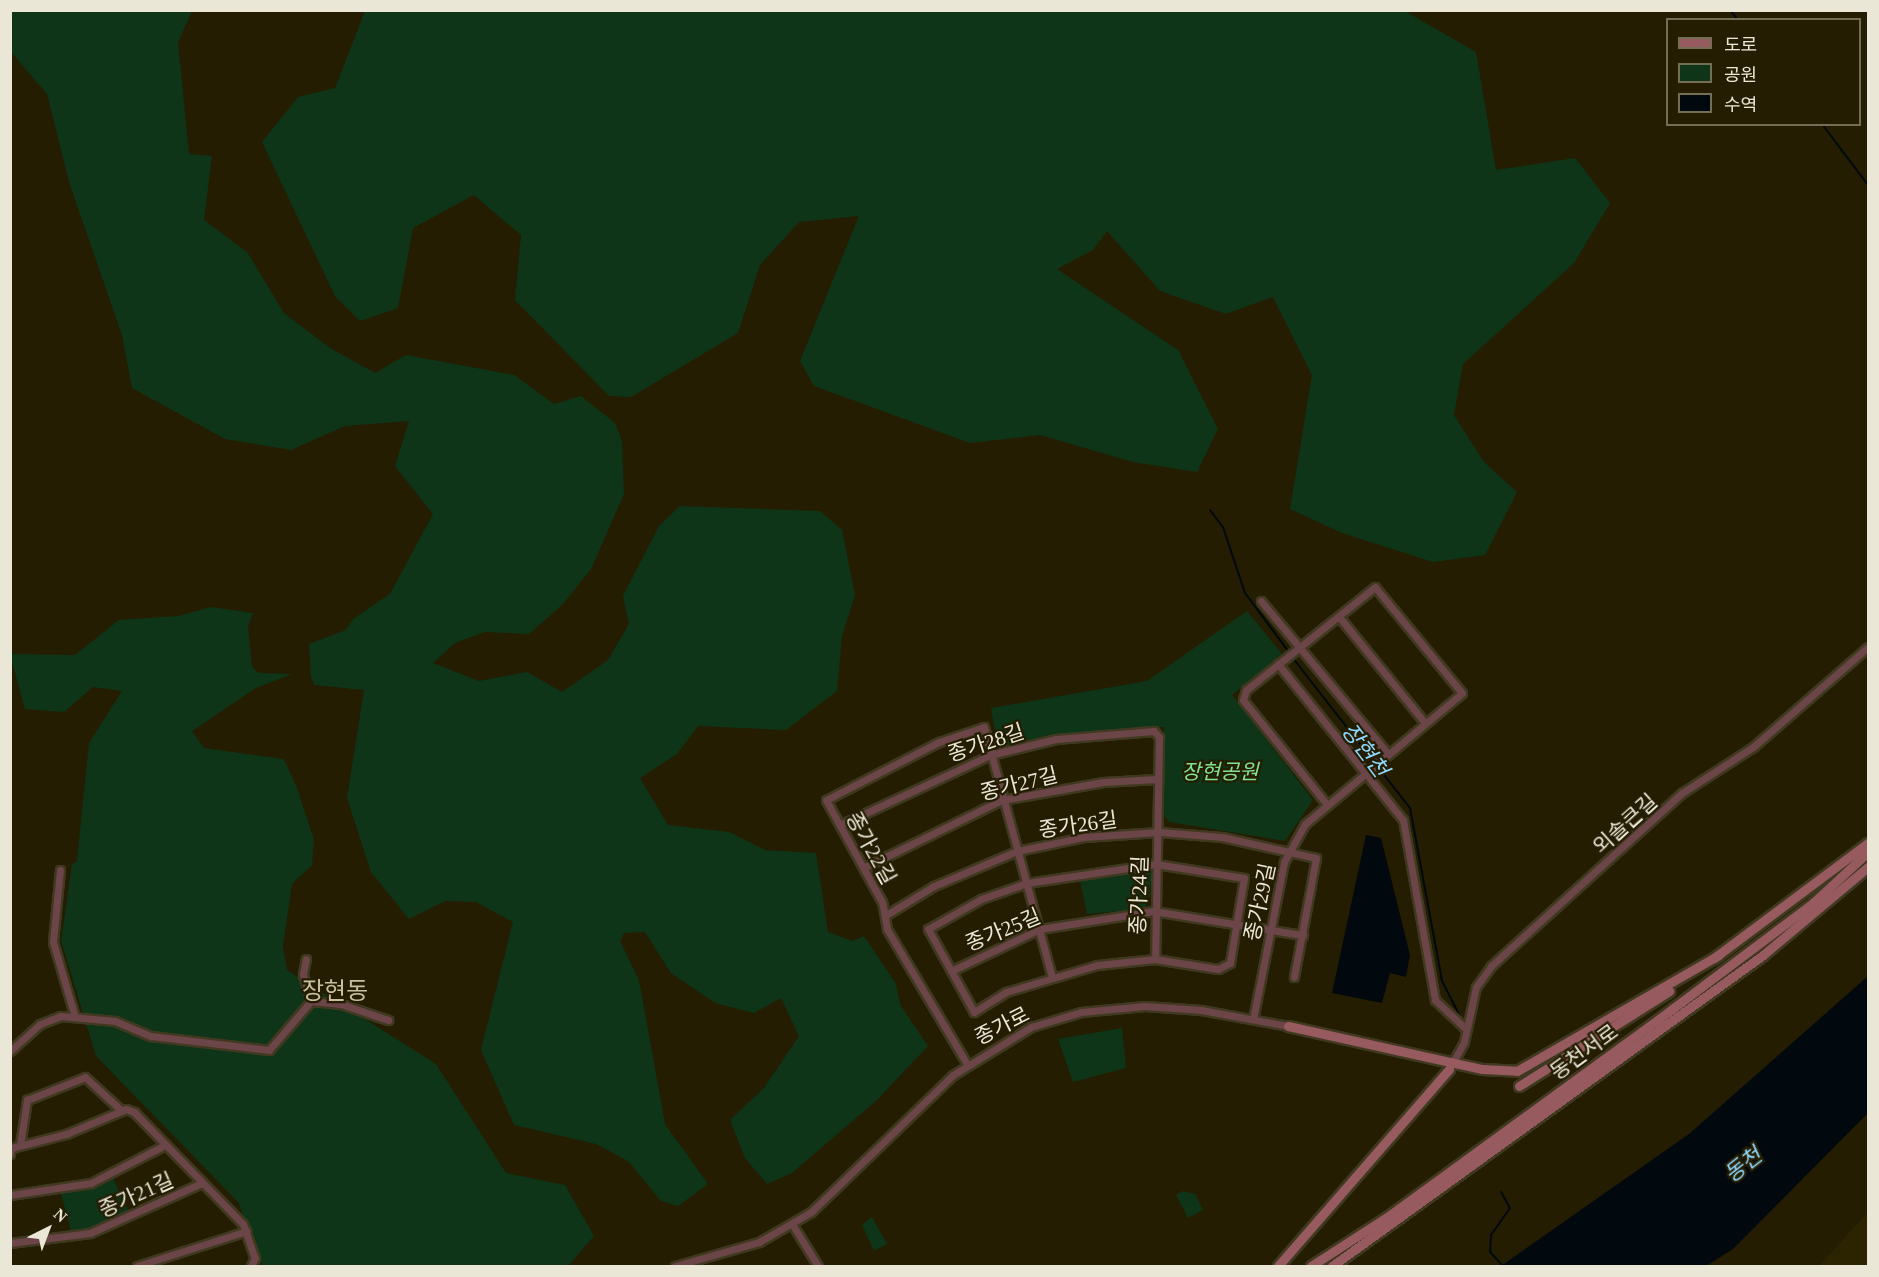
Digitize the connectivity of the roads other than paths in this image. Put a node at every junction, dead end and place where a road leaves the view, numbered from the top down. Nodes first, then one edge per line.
1 (1261, 601) dead end
2 (1340, 618) junction
3 (1299, 647) junction
4 (1869, 647) edge
5 (1280, 663) junction
6 (1425, 723) junction
7 (1154, 731) joint
8 (990, 755) junction
9 (1384, 755) junction
10 (1366, 771) junction
11 (1157, 779) junction
12 (1002, 801) junction
13 (1324, 802) junction
14 (840, 825) junction
15 (1159, 832) junction
16 (1869, 843) edge
17 (1290, 849) junction
18 (1017, 851) junction
19 (1869, 852) edge
20 (1156, 864) junction
21 (865, 867) junction
22 (1869, 867) edge
23 (60, 870) dead end
24 (1027, 883) junction
25 (1154, 911) junction
26 (886, 915) junction
27 (1238, 922) junction
28 (1040, 929) junction
29 (1271, 930) junction
30 (1303, 935) junction
31 (1719, 955) junction
32 (306, 959) dead end
33 (1155, 960) junction
34 (951, 971) junction
35 (1052, 977) junction
36 (1294, 977) dead end
37 (311, 1001) junction
38 (75, 1017) junction
39 (1253, 1019) junction
40 (388, 1020) dead end
41 (1288, 1026) joint
42 (1466, 1029) junction
43 (10, 1051) edge
44 (967, 1064) junction
45 (1451, 1066) joint
46 (1519, 1086) dead end
47 (124, 1110) junction
48 (20, 1145) junction
49 (165, 1145) junction
50 (10, 1154) edge
51 (202, 1183) junction
52 (10, 1195) edge
53 (792, 1224) junction
54 (247, 1231) junction
55 (10, 1244) edge
56 (137, 1266) edge
57 (251, 1266) edge
58 (675, 1266) edge
59 (818, 1266) edge
60 (1278, 1266) edge
61 (1311, 1266) edge
62 (1332, 1266) edge

1 - 3 street
2 - 3 street, 종가29길
2 - 6 street
2 - 6 street, 종가29길
3 - 5 street, 종가29길
3 - 9 street
4 - 42 street, 외솔큰길
5 - 10 street
5 - 13 street, 종가29길
6 - 9 street, 종가29길
7 - 8 street, 종가28길
7 - 11 street, 종가24길
8 - 12 street
8 - 14 street, 종가28길
8 - 14 street, 종가22길
9 - 10 street, 종가29길
10 - 13 street, 종가29길
10 - 42 street
11 - 12 street, 종가27길
11 - 15 street, 종가24길
12 - 18 street
12 - 21 street, 종가27길
13 - 17 street, 종가29길
14 - 21 street, 종가22길
15 - 17 street, 종가26길
15 - 18 street, 종가26길
15 - 20 street, 종가24길
16 - 31 main road
17 - 29 street, 종가29길
17 - 30 street, 종가26길
18 - 24 street
18 - 26 street, 종가26길
19 - 61 main road, 동천서로
20 - 24 street, 종가25길
20 - 25 street, 종가24길
20 - 27 street, 종가25길
21 - 26 street, 종가22길
22 - 62 main road, 동천서로
23 - 38 street
24 - 28 street
24 - 34 street, 종가25길
25 - 27 street, 종가25길
25 - 28 street, 종가25길
25 - 33 street, 종가24길
26 - 44 street, 종가22길
27 - 29 street, 종가25길
27 - 33 street, 종가25길
28 - 34 street, 종가25길
28 - 35 street
29 - 30 street, 종가25길
29 - 39 street, 종가29길
30 - 36 street, 종가26길
31 - 41 main road
31 - 46 main road
32 - 37 street
33 - 35 street, 종가25길
34 - 35 street, 종가25길
37 - 38 street
37 - 40 street
38 - 43 street
39 - 41 street, 종가로
39 - 44 street, 종가로
42 - 45 street, 외솔큰길
44 - 53 street, 종가로
45 - 60 main road
47 - 48 street
47 - 48 street
47 - 49 street
48 - 50 street
49 - 51 street
49 - 52 street, 종가21길
51 - 54 street
51 - 55 street, 종가21길
53 - 58 street, 종가로
53 - 59 street
54 - 56 street
54 - 57 street

